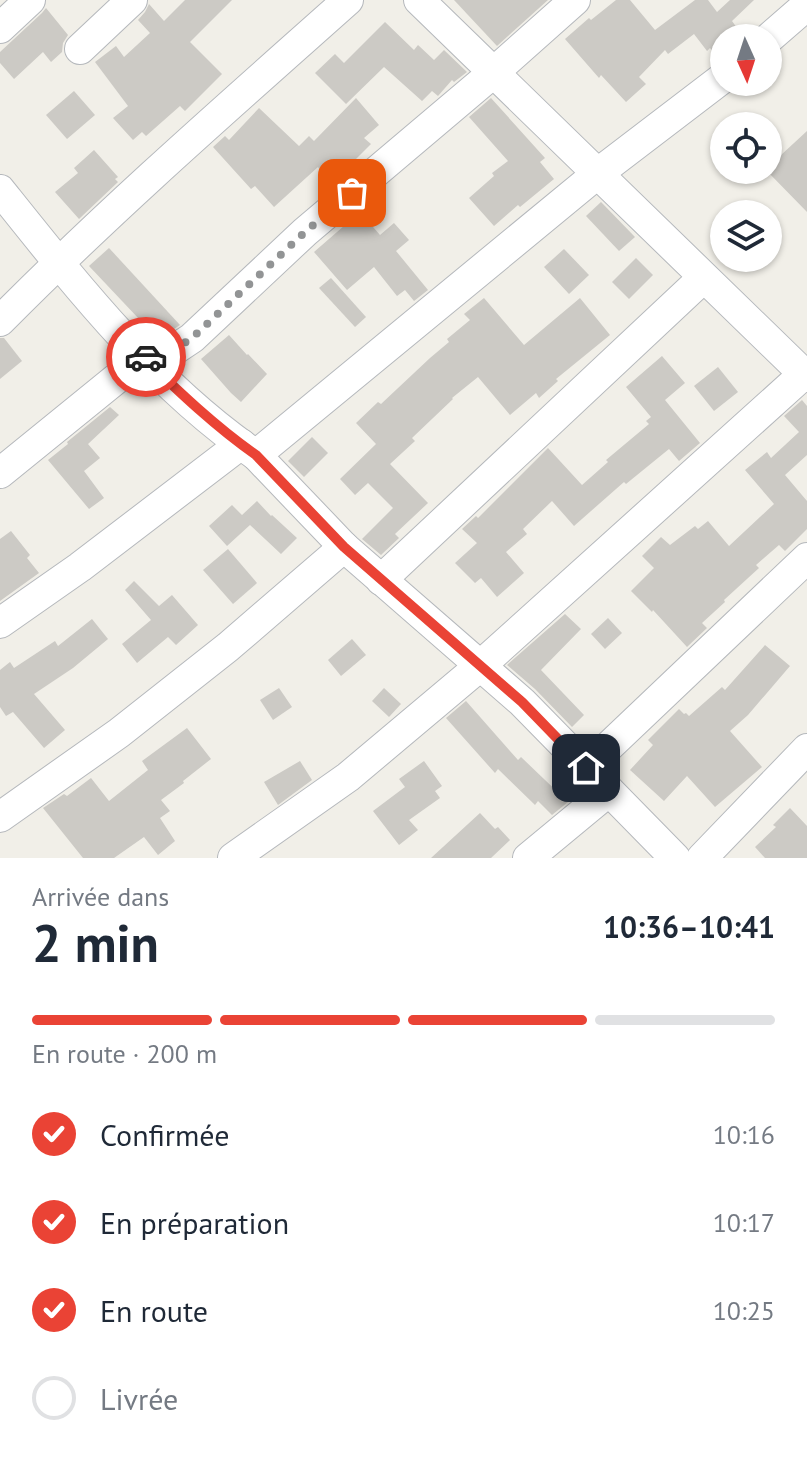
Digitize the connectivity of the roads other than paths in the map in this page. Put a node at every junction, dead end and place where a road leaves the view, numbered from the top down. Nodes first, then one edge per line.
1 (30, 0) edge
2 (132, 0) edge
3 (348, 0) edge
4 (419, 0) edge
5 (575, 0) edge
6 (807, 5) edge
7 (782, 27) edge
8 (0, 28) edge
9 (80, 49) dead end
10 (493, 73) junction
11 (710, 88) edge
12 (597, 174) junction
13 (0, 190) edge
14 (58, 262) junction
15 (703, 278) junction
16 (0, 321) edge
17 (143, 357) junction
18 (806, 376) edge
19 (248, 450) junction
20 (0, 473) edge
21 (344, 547) junction
22 (807, 558) edge
23 (381, 580) junction
24 (0, 623) edge
25 (480, 666) junction
26 (807, 749) edge
27 (586, 768) junction
28 (609, 791) junction
29 (0, 817) edge
30 (233, 858) edge
31 (528, 858) edge
32 (675, 858) edge
33 (702, 858) edge

1 - 8 street
2 - 9 street
3 - 14 street
4 - 10 street
5 - 10 street
6 - 7 street
10 - 12 street
10 - 17 street
11 - 12 street
12 - 15 street
12 - 19 street
13 - 14 street
14 - 16 street
14 - 17 street
15 - 18 street
15 - 23 street
17 - 19 street
17 - 20 street
18 - 25 street
19 - 21 street
19 - 24 street
21 - 23 street
21 - 29 street
22 - 27 street
23 - 25 street
25 - 27 street
25 - 30 street
26 - 33 street
27 - 28 street
28 - 31 street
28 - 32 street

